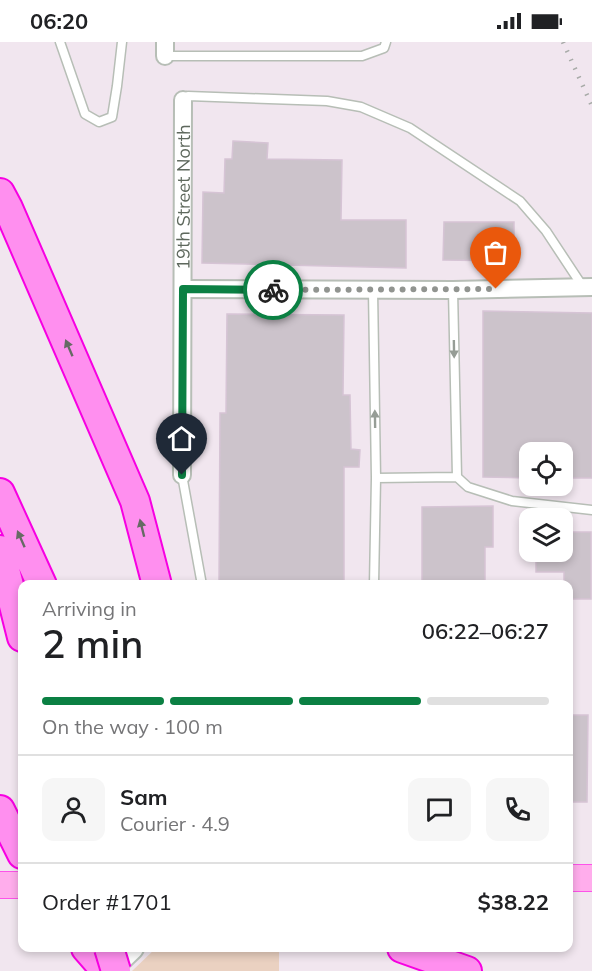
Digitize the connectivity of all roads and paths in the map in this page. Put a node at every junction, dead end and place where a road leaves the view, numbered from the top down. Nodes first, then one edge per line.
1 (60, 42) edge
2 (122, 42) edge
3 (386, 42) edge
4 (165, 49) edge
5 (183, 100) joint
6 (0, 193) edge
7 (587, 287) edge
8 (183, 289) junction
9 (373, 290) junction
10 (453, 290) junction
11 (182, 475) joint
12 (457, 477) junction
13 (376, 478) junction
14 (0, 493) edge
15 (592, 510) edge
16 (0, 550) edge
17 (40, 580) edge
18 (156, 580) edge
19 (201, 580) edge
20 (374, 580) edge
21 (18, 621) edge
22 (0, 810) edge
23 (18, 846) edge
24 (0, 885) edge
25 (18, 885) edge
26 (90, 952) edge
27 (110, 952) edge
28 (128, 952) edge
29 (413, 952) edge
30 (107, 971) edge
31 (116, 971) edge
32 (467, 971) edge

1 - 2 lane
3 - 4 lane
5 - 7 lane
5 - 8 street, 19th Street North
18 -> 6 highway
7 - 10 street
8 - 9 street
8 - 11 street, 19th Street North
9 - 10 street
13 -> 9 lane
10 -> 12 lane
11 - 19 lane
12 - 13 lane
12 - 15 lane
13 - 20 lane
17 -> 14 highway
16 - 21 highway
22 - 23 highway
24 - 25 main road
26 - 30 highway
27 - 31 highway, bridge
28 - 30 street
29 - 32 highway

